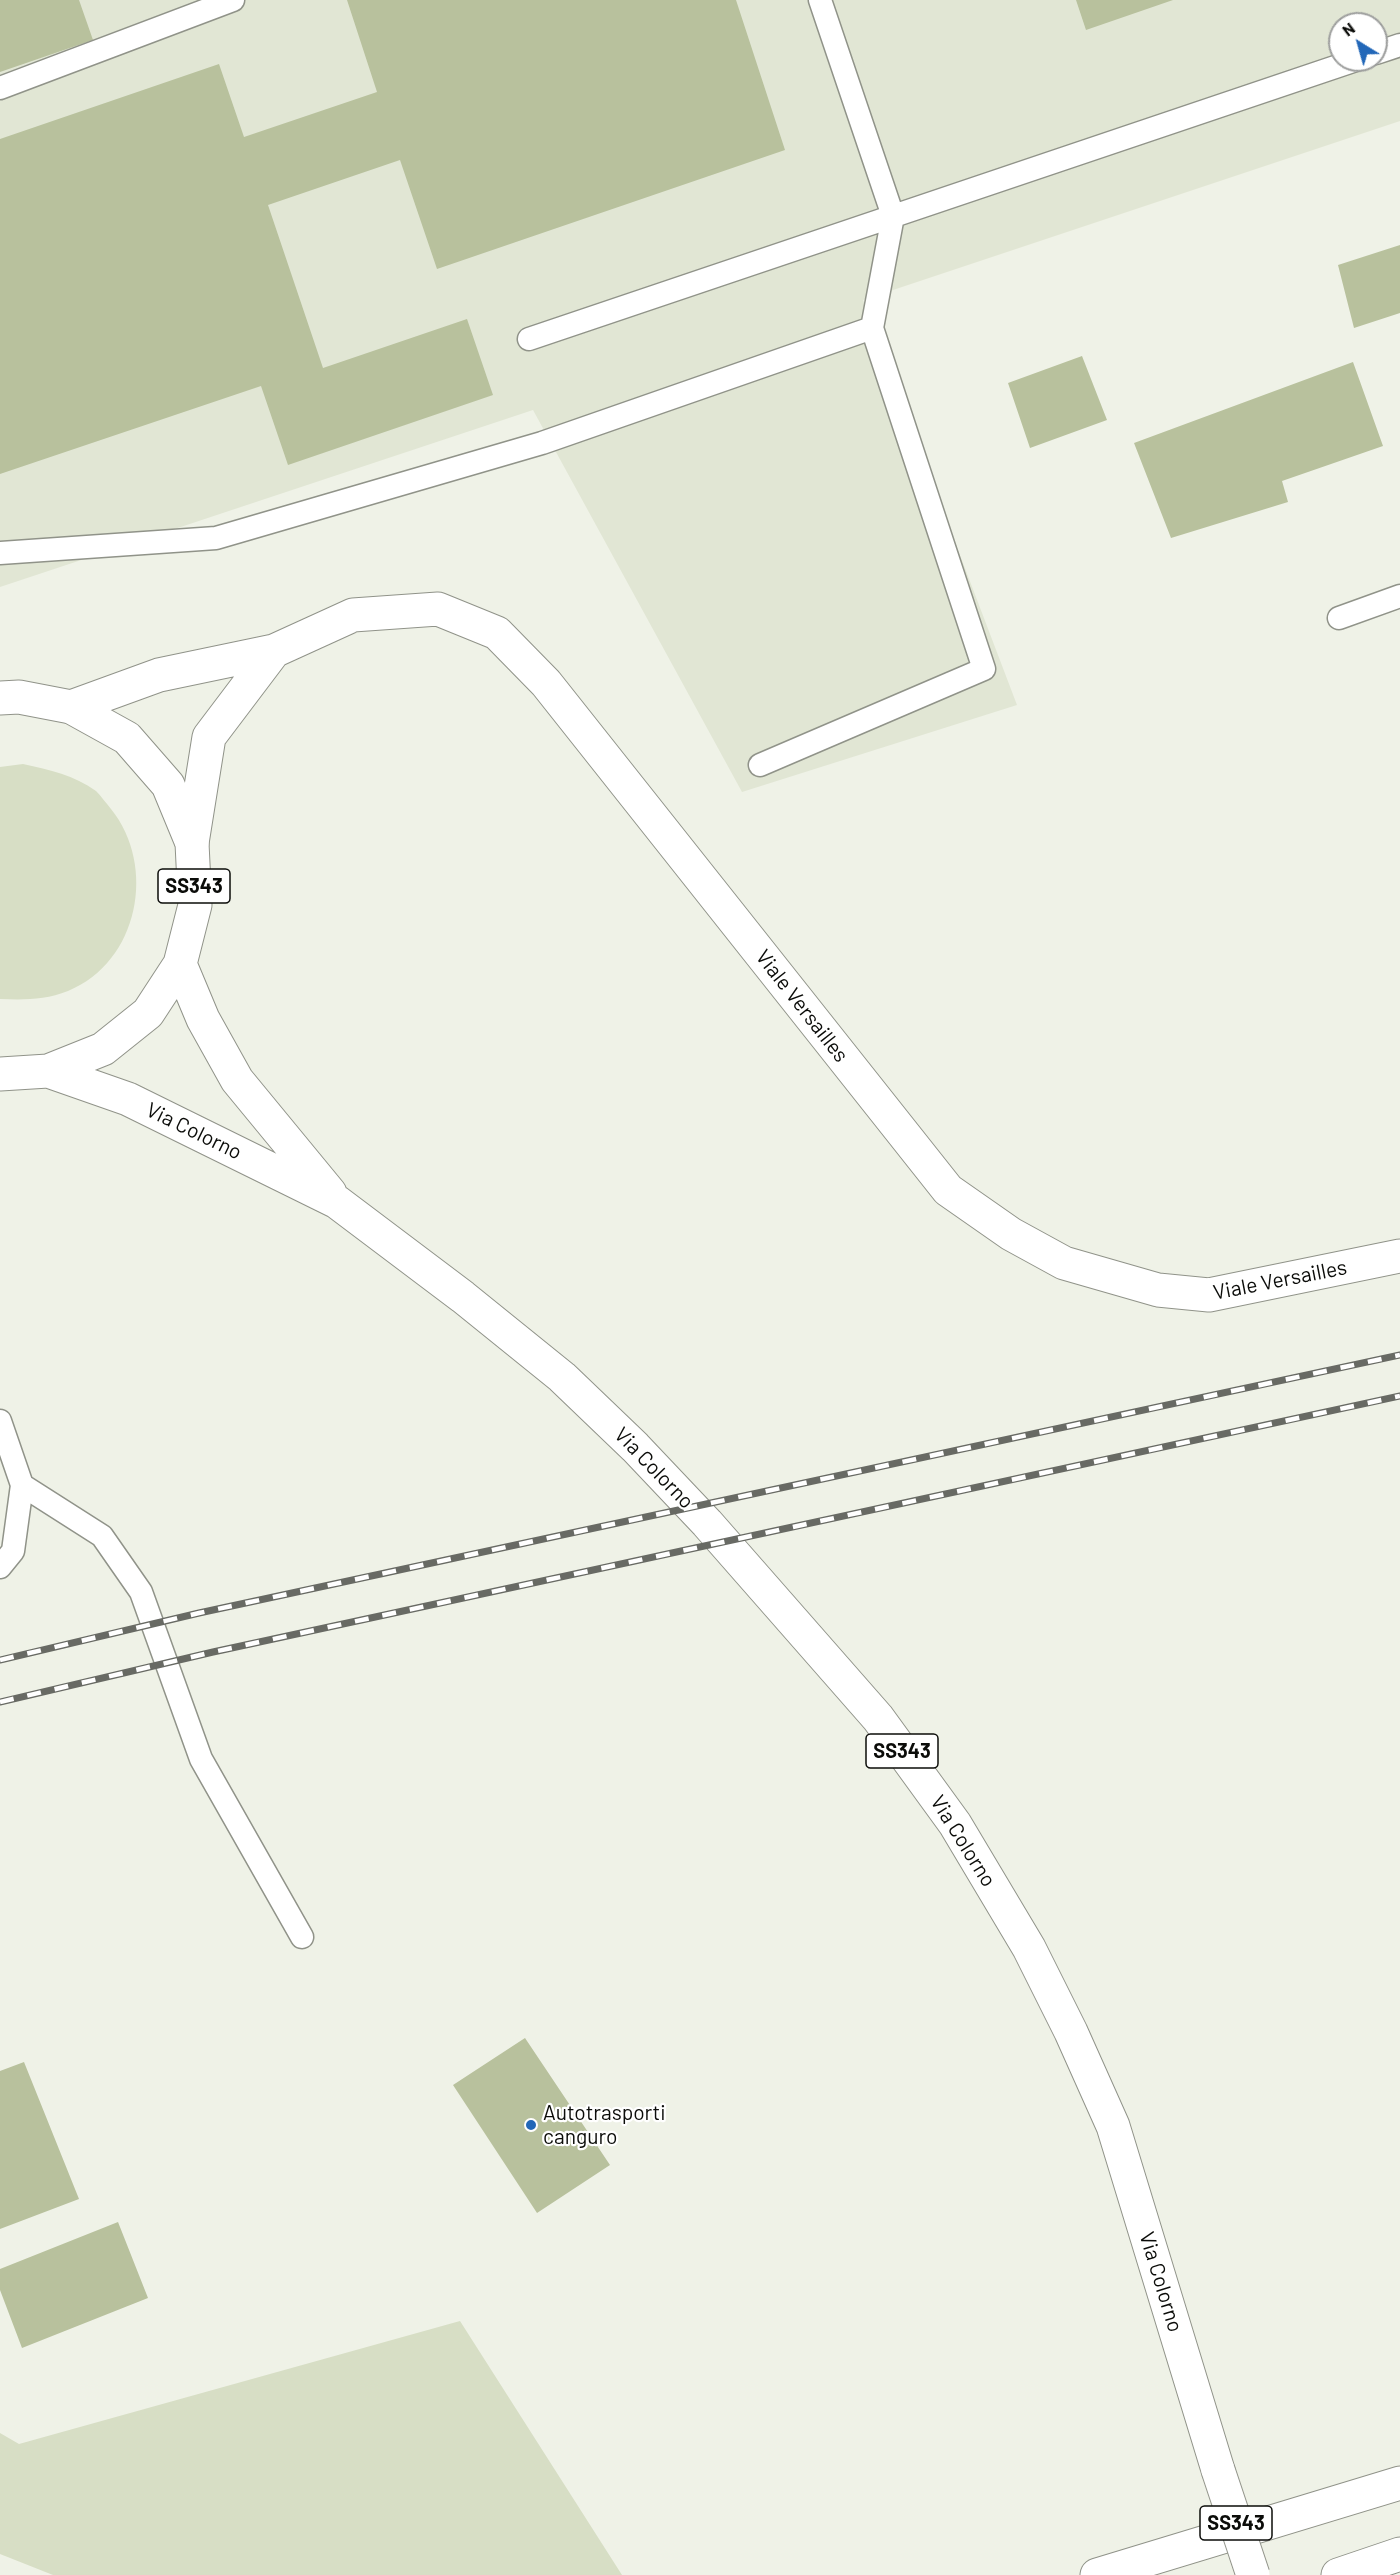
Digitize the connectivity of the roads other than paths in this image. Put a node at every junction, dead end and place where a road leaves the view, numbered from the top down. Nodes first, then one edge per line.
1 (233, 0) edge
2 (820, 0) edge
3 (1328, 69) edge
4 (0, 88) edge
5 (893, 216) junction
6 (873, 328) junction
7 (530, 339) dead end
8 (0, 553) edge
9 (1400, 596) edge
10 (1339, 618) dead end
11 (274, 651) junction
12 (0, 698) edge
13 (71, 707) junction
14 (760, 765) dead end
15 (192, 843) junction
16 (180, 964) junction
17 (48, 1071) junction
18 (0, 1074) edge
19 (337, 1202) junction
20 (1400, 1256) edge
21 (0, 1421) edge
22 (22, 1485) junction
23 (0, 1567) edge
24 (302, 1937) dead end
25 (1400, 2483) edge
26 (1400, 2554) edge
27 (1097, 2575) edge
28 (1253, 2575) edge
29 (1338, 2575) edge

1 - 4 lane
2 - 5 lane
3 - 5 lane
5 - 6 lane
5 - 7 lane
6 - 8 lane
6 - 14 lane
9 - 10 lane
11 - 13 main road, Viale Versailles
11 - 15 main road, Viale Versailles
11 - 20 main road, Viale Versailles
12 - 13 main road, Via Colorno / SS343
13 - 15 main road, Via Colorno / SS343
15 - 16 main road, Via Colorno / SS343
16 - 17 main road, Via Colorno / SS343
16 - 19 main road, Via Colorno / SS343
17 - 18 main road, Via Colorno / SS343
17 - 19 main road, Via Colorno / SS343
19 - 28 main road, Via Colorno / SS343, bridge
21 - 22 lane
22 - 23 lane
22 - 24 lane
25 - 27 main road
26 - 29 main road

